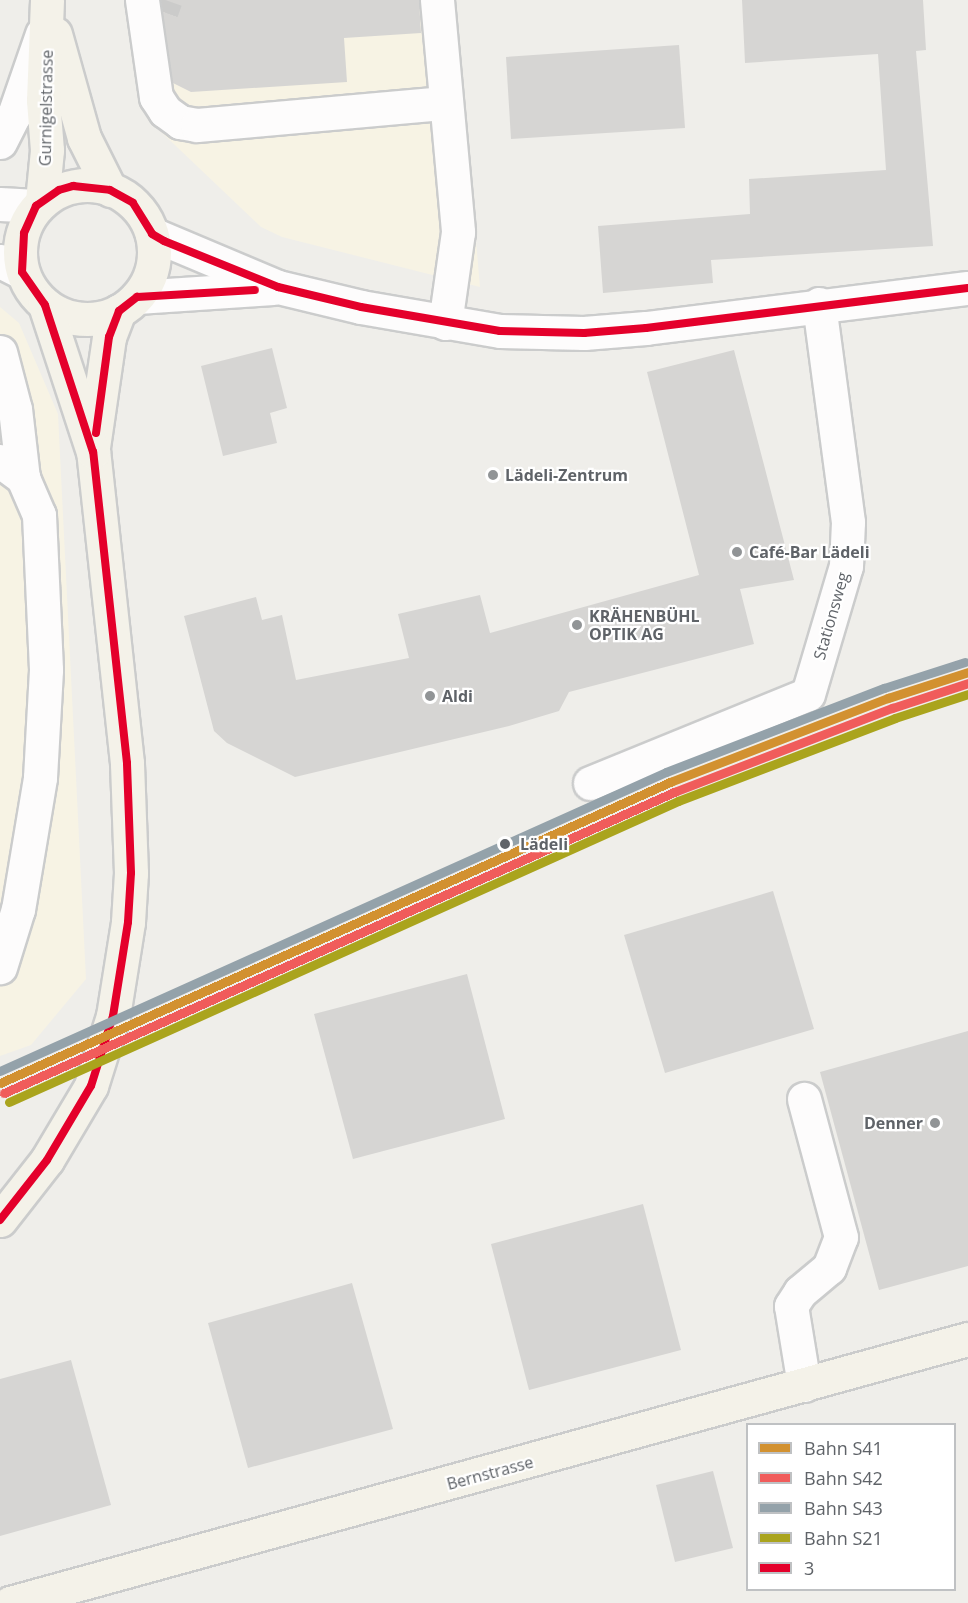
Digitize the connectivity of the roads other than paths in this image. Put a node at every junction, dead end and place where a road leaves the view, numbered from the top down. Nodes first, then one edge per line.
1 (437, 0) edge
2 (48, 8) edge
3 (150, 17) tunnel mouth
4 (445, 103) junction
5 (0, 142) edge
6 (110, 190) junction
7 (39, 203) junction
8 (0, 204) edge
9 (152, 234) junction
10 (11, 267) edge
11 (278, 287) junction
12 (968, 288) edge
13 (128, 304) junction
14 (819, 304) junction
15 (45, 305) junction
16 (445, 323) junction
17 (0, 352) edge
18 (93, 452) junction
19 (11, 470) edge
20 (590, 783) dead end
21 (0, 967) edge
22 (804, 1099) dead end
23 (0, 1220) edge
24 (968, 1339) edge
25 (804, 1385) junction
26 (10, 1603) edge

1 - 4 street
2 - 5 street
2 - 6 main road, Gurnigelstrasse
2 - 7 main road, Gurnigelstrasse
3 - 4 street
4 - 16 street
6 - 7 main road
6 - 9 main road
7 - 8 street
7 - 10 main road
9 - 11 street
9 - 13 main road
10 - 15 main road
11 - 13 street
11 - 16 street
12 - 14 street
13 - 15 main road
13 - 18 main road
14 - 16 street
14 - 20 street, Stationsweg
15 - 18 main road
17 - 19 street
18 - 23 main road
19 - 21 street
22 - 25 street
24 - 25 main road, Bernstrasse
25 - 26 main road, Bernstrasse

